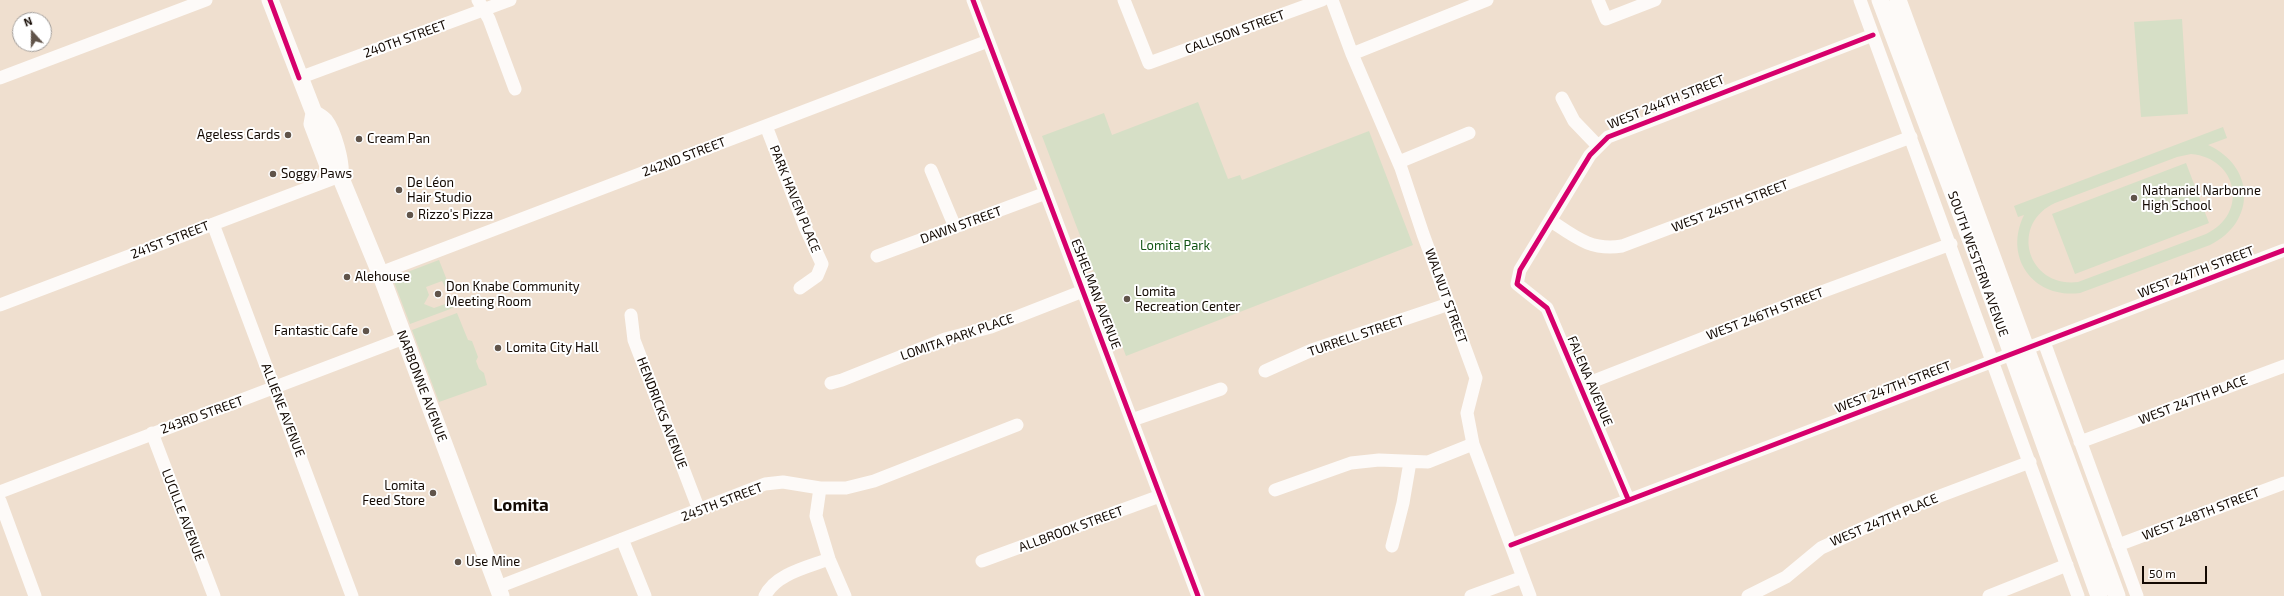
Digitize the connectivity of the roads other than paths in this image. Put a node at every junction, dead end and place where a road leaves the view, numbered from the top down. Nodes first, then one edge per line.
1 (206, 0) edge
2 (270, 0) edge
3 (510, 0) edge
4 (973, 0) edge
5 (1124, 0) edge
6 (1322, 0) edge
7 (1332, 0) edge
8 (1487, 0) edge
9 (1598, 0) edge
10 (1655, 0) edge
11 (1860, 0) edge
12 (1880, 0) edge
13 (1898, 0) edge
14 (1466, 4) edge
15 (480, 5) edge
16 (1873, 34) junction
17 (988, 41) junction
18 (1352, 54) junction
19 (0, 78) edge
20 (300, 78) junction
21 (515, 89) dead end
22 (1562, 98) dead end
23 (766, 126) junction
24 (1469, 133) dead end
25 (1911, 137) junction
26 (1598, 146) junction
27 (1399, 162) junction
28 (931, 170) dead end
29 (340, 176) junction
30 (1046, 194) junction
31 (1551, 221) junction
32 (213, 224) junction
33 (955, 227) junction
34 (1951, 244) junction
35 (2284, 250) edge
36 (877, 256) dead end
37 (380, 273) junction
38 (1518, 284) joint
39 (800, 288) dead end
40 (1083, 291) junction
41 (1449, 304) junction
42 (0, 305) edge
43 (631, 315) dead end
44 (404, 338) junction
45 (2044, 342) junction
46 (2028, 348) junction
47 (2011, 354) junction
48 (1993, 361) junction
49 (2284, 366) edge
50 (1265, 370) dead end
51 (831, 382) dead end
52 (1581, 386) junction
53 (275, 389) junction
54 (1220, 389) dead end
55 (1132, 420) junction
56 (1017, 425) dead end
57 (152, 433) junction
58 (2080, 442) junction
59 (1473, 444) junction
60 (1410, 462) junction
61 (2030, 462) junction
62 (2284, 483) edge
63 (820, 488) junction
64 (1275, 490) dead end
65 (0, 492) edge
66 (1160, 496) junction
67 (1628, 499) junction
68 (0, 502) edge
69 (699, 510) junction
70 (622, 539) junction
71 (1511, 545) junction
72 (2118, 545) junction
73 (1392, 546) dead end
74 (829, 559) junction
75 (982, 562) dead end
76 (2067, 565) junction
77 (1523, 577) junction
78 (500, 591) edge
79 (34, 596) edge
80 (214, 596) edge
81 (352, 596) edge
82 (645, 596) edge
83 (765, 596) edge
84 (845, 596) edge
85 (1198, 596) edge
86 (1471, 596) edge
87 (1530, 596) edge
88 (1748, 596) edge
89 (1989, 596) edge
90 (2078, 596) edge
91 (2099, 596) edge
92 (2117, 596) edge
93 (2137, 596) edge

1 - 19 street
2 - 20 main road, NARBONNE AVENUE
3 - 15 street, 240TH STREET
4 - 17 street, ESHELMAN AVENUE
5 - 6 street, CALLISON STREET
7 - 18 street, WALNUT STREET
8 - 14 street
9 - 10 street
11 - 16 street, SOUTH WESTERN AVENUE
12 - 47 main road, SOUTH WESTERN AVENUE
13 - 46 main road, SOUTH WESTERN AVENUE
14 - 18 street
15 - 20 street, 240TH STREET
15 - 21 street
16 - 25 street, SOUTH WESTERN AVENUE
16 - 26 street, WEST 244TH STREET
17 - 23 street, 242ND STREET
17 - 30 street, ESHELMAN AVENUE
18 - 27 street, WALNUT STREET
20 - 29 main road, NARBONNE AVENUE
22 - 26 street
23 - 37 street, 242ND STREET
23 - 39 street, PARK HAVEN PLACE
24 - 27 street
25 - 31 street, WEST 245TH STREET
25 - 34 street, SOUTH WESTERN AVENUE
26 - 31 street, WEST 244TH STREET
27 - 41 street, WALNUT STREET
28 - 33 street
29 - 32 street, 241ST STREET
29 - 37 main road, NARBONNE AVENUE
30 - 33 street, DAWN STREET
30 - 40 street, ESHELMAN AVENUE
31 - 38 street, WEST 244TH STREET
32 - 42 street, 241ST STREET
32 - 53 street, ALLIENE AVENUE
33 - 36 street, DAWN STREET
34 - 48 street, SOUTH WESTERN AVENUE
34 - 52 street, WEST 246TH STREET
35 - 45 street, WEST 247TH STREET
37 - 44 main road, NARBONNE AVENUE
38 - 52 street, FALENA AVENUE
40 - 51 street, LOMITA PARK PLACE
40 - 55 street, ESHELMAN AVENUE
41 - 50 street, TURRELL STREET
41 - 59 street, WALNUT STREET
43 - 69 street, HENDRICKS AVENUE
44 - 53 street, 243RD STREET
44 - 78 main road, NARBONNE AVENUE
45 - 46 street, WEST 247TH STREET
45 - 58 street
46 - 47 street, WEST 247TH STREET
46 - 92 main road, SOUTH WESTERN AVENUE
47 - 48 street, WEST 247TH STREET
47 - 91 main road, SOUTH WESTERN AVENUE
48 - 61 street, SOUTH WESTERN AVENUE
48 - 67 street, WEST 247TH STREET
49 - 58 street, WEST 247TH PLACE
52 - 67 street, FALENA AVENUE
53 - 57 street, 243RD STREET
53 - 81 street, ALLIENE AVENUE
54 - 55 street
55 - 66 street, ESHELMAN AVENUE
56 - 63 street, 245TH STREET
57 - 65 street, 243RD STREET
57 - 80 street, LUCILLE AVENUE
58 - 72 street
59 - 60 street
59 - 71 street, WALNUT STREET
60 - 64 street
60 - 73 street
61 - 76 street, SOUTH WESTERN AVENUE
61 - 88 street, WEST 247TH PLACE
62 - 72 street, WEST 248TH STREET
63 - 69 street, 245TH STREET
63 - 74 street
66 - 75 street, ALLBROOK STREET
66 - 85 street, ESHELMAN AVENUE
67 - 71 street, WEST 247TH STREET
68 - 79 street
69 - 70 street, 245TH STREET
70 - 78 street, 245TH STREET
70 - 82 street
71 - 77 street, WALNUT STREET
72 - 93 street
74 - 83 street
74 - 84 street
76 - 89 street
76 - 90 street, SOUTH WESTERN AVENUE
77 - 86 street
77 - 87 street, WALNUT STREET

